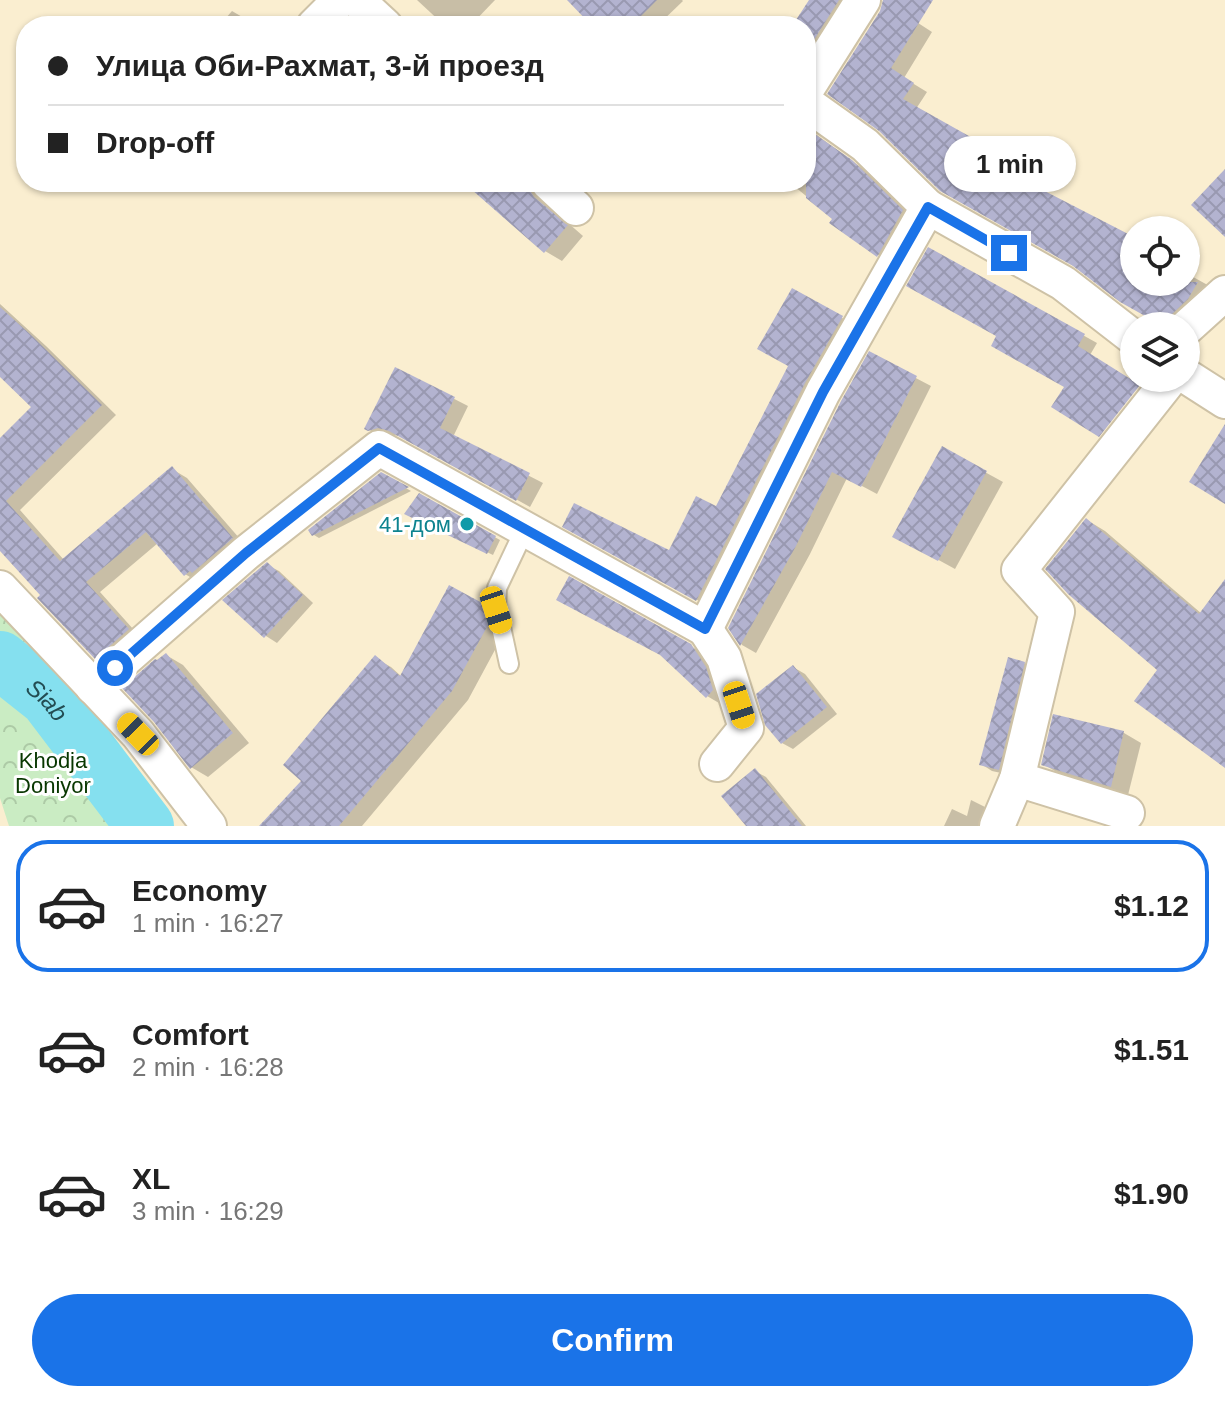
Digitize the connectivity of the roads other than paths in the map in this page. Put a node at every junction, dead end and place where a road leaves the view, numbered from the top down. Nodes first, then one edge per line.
1 (340, 0) edge
2 (357, 0) edge
3 (863, 0) edge
4 (324, 16) edge
5 (374, 16) edge
6 (816, 74) edge
7 (816, 110) edge
8 (559, 192) edge
9 (928, 207) junction
10 (576, 208) dead end
11 (1225, 293) edge
12 (1200, 315) edge
13 (1120, 327) edge
14 (1200, 385) edge
15 (1160, 392) edge
16 (1225, 401) edge
17 (525, 529) junction
18 (0, 588) edge
19 (705, 629) junction
20 (509, 664) dead end
21 (93, 687) junction
22 (717, 764) dead end
23 (1017, 779) junction
24 (1127, 813) dead end
25 (209, 826) edge
26 (997, 826) edge

1 - 4 street
2 - 5 street
3 - 6 street
7 - 9 street
8 - 10 street
9 - 13 street
9 - 19 street
11 - 12 street
14 - 16 street
15 - 23 street
17 - 19 street
17 - 20 lane
17 - 21 street
18 - 21 street
19 - 22 street
21 - 25 street
23 - 24 street
23 - 26 street

